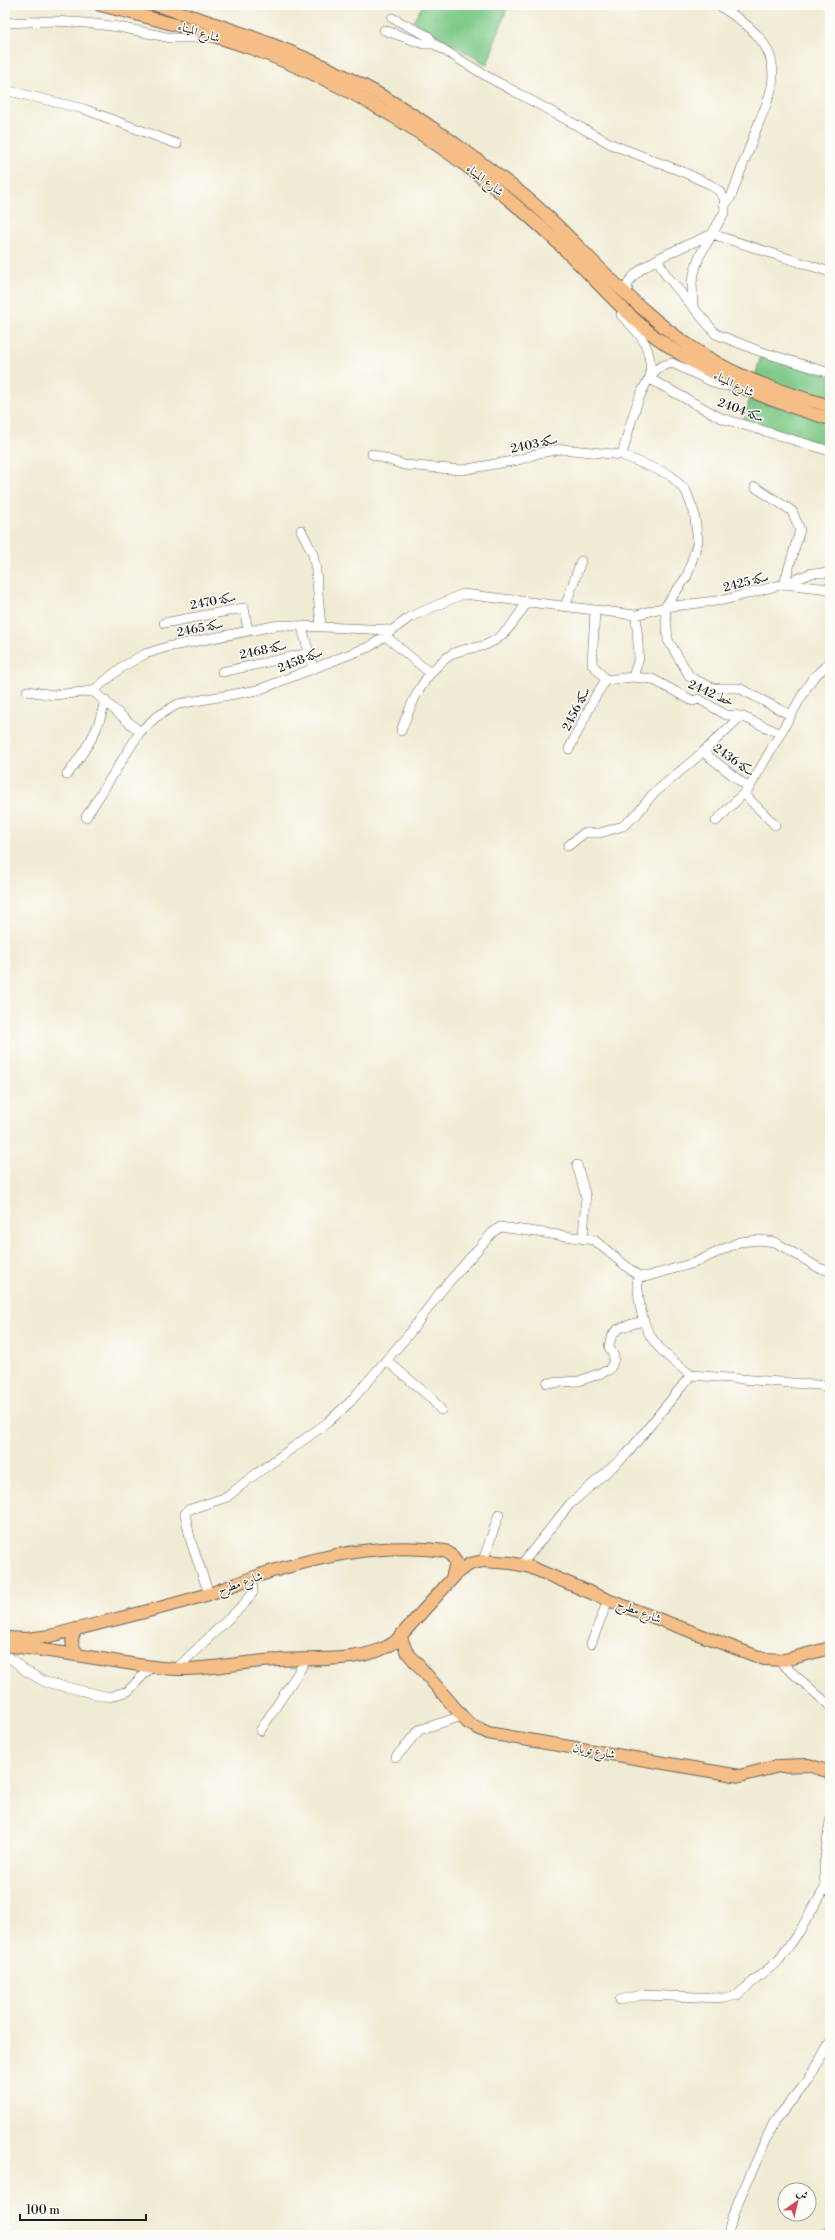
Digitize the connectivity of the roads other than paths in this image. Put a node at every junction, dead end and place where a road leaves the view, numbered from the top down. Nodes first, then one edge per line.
1 (100, 5) edge
2 (156, 5) edge
3 (718, 5) edge
4 (392, 18) dead end
5 (5, 23) edge
6 (384, 30) dead end
7 (219, 38) junction
8 (434, 44) junction
9 (5, 90) edge
10 (177, 144) dead end
11 (725, 205) junction
12 (712, 234) junction
13 (658, 260) junction
14 (830, 272) edge
15 (590, 274) junction
16 (628, 296) junction
17 (693, 305) junction
18 (830, 373) edge
19 (650, 379) junction
20 (736, 386) junction
21 (830, 406) edge
22 (830, 419) edge
23 (830, 451) edge
24 (372, 454) dead end
25 (622, 455) junction
26 (755, 487) dead end
27 (300, 530) dead end
28 (580, 561) dead end
29 (830, 573) edge
30 (784, 584) junction
31 (830, 589) edge
32 (527, 602) junction
33 (565, 607) junction
34 (665, 607) junction
35 (595, 612) junction
36 (636, 615) junction
37 (164, 623) dead end
38 (302, 627) junction
39 (321, 628) junction
40 (248, 631) junction
41 (387, 632) junction
42 (309, 653) junction
43 (830, 662) edge
44 (313, 668) junction
45 (222, 672) dead end
46 (430, 672) junction
47 (634, 677) junction
48 (606, 680) junction
49 (27, 691) dead end
50 (93, 691) junction
51 (105, 700) junction
52 (790, 715) junction
53 (741, 716) junction
54 (140, 732) junction
55 (401, 732) dead end
56 (779, 733) junction
57 (569, 749) dead end
58 (703, 752) junction
59 (67, 775) dead end
60 (747, 791) junction
61 (86, 817) dead end
62 (716, 821) dead end
63 (775, 825) dead end
64 (568, 846) dead end
65 (577, 1165) dead end
66 (583, 1237) junction
67 (830, 1270) edge
68 (637, 1275) junction
69 (643, 1321) junction
70 (386, 1360) junction
71 (691, 1375) junction
72 (547, 1383) dead end
73 (830, 1386) edge
74 (441, 1410) dead end
75 (499, 1514) dead end
76 (483, 1562) junction
77 (521, 1564) junction
78 (252, 1578) junction
79 (452, 1578) junction
80 (208, 1594) junction
81 (608, 1600) junction
82 (76, 1629) junction
83 (401, 1637) junction
84 (5, 1638) edge
85 (591, 1644) dead end
86 (5, 1645) edge
87 (830, 1648) edge
88 (80, 1655) junction
89 (9, 1657) dead end
90 (307, 1659) junction
91 (778, 1660) junction
92 (151, 1667) junction
93 (176, 1669) junction
94 (830, 1706) edge
95 (462, 1716) junction
96 (260, 1731) dead end
97 (396, 1757) dead end
98 (830, 1772) edge
99 (830, 1821) edge
100 (828, 1890) edge
101 (620, 2000) dead end
102 (830, 2042) edge
103 (830, 2230) edge
104 (728, 2235) edge
105 (827, 2235) edge

1 - 7 main road, شارع الميناء
2 - 16 main road, شارع الميناء
3 - 11 street
4 - 8 street
5 - 7 street
6 - 8 street
7 - 15 main road, شارع الميناء
8 - 11 street
9 - 10 street
11 - 12 street
12 - 13 street
12 - 14 street
12 - 17 street
13 - 16 street
13 - 17 street
15 - 19 street
15 - 20 main road, شارع الميناء
16 - 21 main road, شارع الميناء
17 - 18 street
19 - 20 street
19 - 23 street, سكة 2404
19 - 25 street
20 - 22 main road, شارع الميناء
24 - 25 street, سكة 2403
25 - 34 street, سكة 2403
26 - 30 street
27 - 39 street
28 - 33 street
29 - 30 street, سكة 2425
30 - 31 street
30 - 34 street, سكة 2425
32 - 33 street, سكة 2458
32 - 41 street, سكة 2458
32 - 46 street
33 - 35 street, سكة 2458
34 - 36 street, سكة 2458
34 - 52 street
35 - 36 street, سكة 2458
35 - 48 street, سكة 2456
36 - 47 street
37 - 40 street, سكة 2470
38 - 39 street, سكة 2465
38 - 40 street, سكة 2465
38 - 42 street
39 - 41 street, سكة 2465
40 - 50 street, سكة 2465
41 - 44 street, سكة 2458
41 - 46 street
42 - 44 street
42 - 45 street, سكة 2468
43 - 52 street, سكة 2436
44 - 54 street, سكة 2458
46 - 55 street
47 - 48 street, سكة 2456
47 - 53 street, 2442 خط
48 - 57 street, سكة 2456
49 - 50 street
50 - 51 street
51 - 54 street
51 - 59 street
52 - 56 street, سكة 2436
53 - 56 street, 2442 خط
53 - 58 street
54 - 61 street, سكة 2458
56 - 60 street, سكة 2436
58 - 60 street, سكة 2436
58 - 64 street, سكة 2436
60 - 62 street
60 - 63 street
65 - 66 street
66 - 68 street
66 - 70 street
67 - 68 street
68 - 69 street
69 - 71 street
69 - 72 street
70 - 74 street
70 - 80 street
71 - 73 street
71 - 77 street
75 - 76 street
76 - 77 main road, شارع مطرح
76 - 79 main road, شارع مطرح
77 - 81 main road, شارع مطرح
78 - 79 main road, شارع مطرح
78 - 80 main road, شارع مطرح
78 - 93 street
79 - 83 main road, شارع مطرح
80 - 82 main road, شارع مطرح
81 - 85 street
81 - 91 main road, شارع مطرح
82 - 84 main road, شارع مطرح
82 - 88 main road
83 - 90 main road, شارع مطرح
83 - 95 main road, شارع تويان
86 - 88 main road, شارع مطرح
87 - 91 main road, شارع مطرح
88 - 92 main road, شارع مطرح
89 - 92 street
90 - 93 main road, شارع مطرح
90 - 96 street
91 - 94 street
92 - 93 main road, شارع مطرح
95 - 97 street
95 - 98 main road, شارع تويان
99 - 100 street
100 - 101 street
102 - 104 street
103 - 105 street

